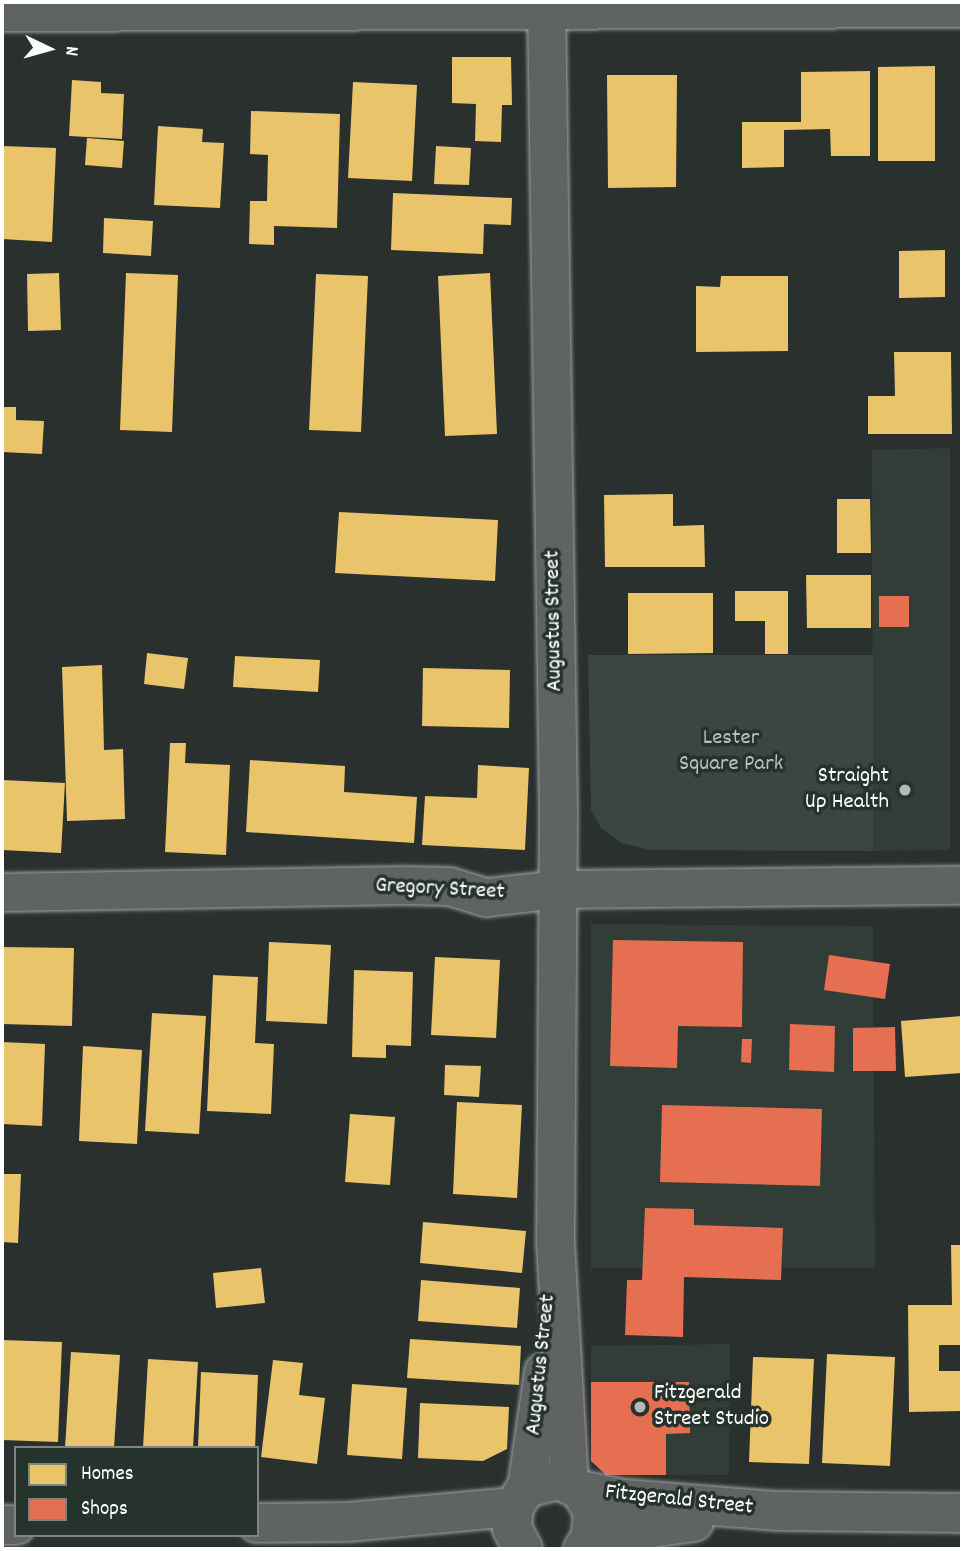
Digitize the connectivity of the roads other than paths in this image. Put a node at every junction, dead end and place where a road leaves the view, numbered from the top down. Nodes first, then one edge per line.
1 (546, 8) edge
2 (962, 12) edge
3 (2, 16) edge
4 (962, 885) edge
5 (557, 889) junction
6 (2, 892) edge
7 (555, 1241) junction
8 (575, 1486) junction
9 (779, 1511) junction
10 (962, 1513) edge
11 (519, 1521) edge
12 (259, 1523) edge
13 (585, 1546) edge

1 - 2 street
1 - 3 street
1 - 5 street, Augustus Street
4 - 5 street, Gregory Street
5 - 6 street, Gregory Street
5 - 7 street, Augustus Street
7 - 8 street, Augustus Street
7 - 11 street, Augustus Street
8 - 9 main road, Fitzgerald Street
8 - 11 main road, Fitzgerald Street
8 - 13 main road
9 - 10 main road, Fitzgerald Street
9 - 13 main road, Fitzgerald Street
11 - 12 main road

